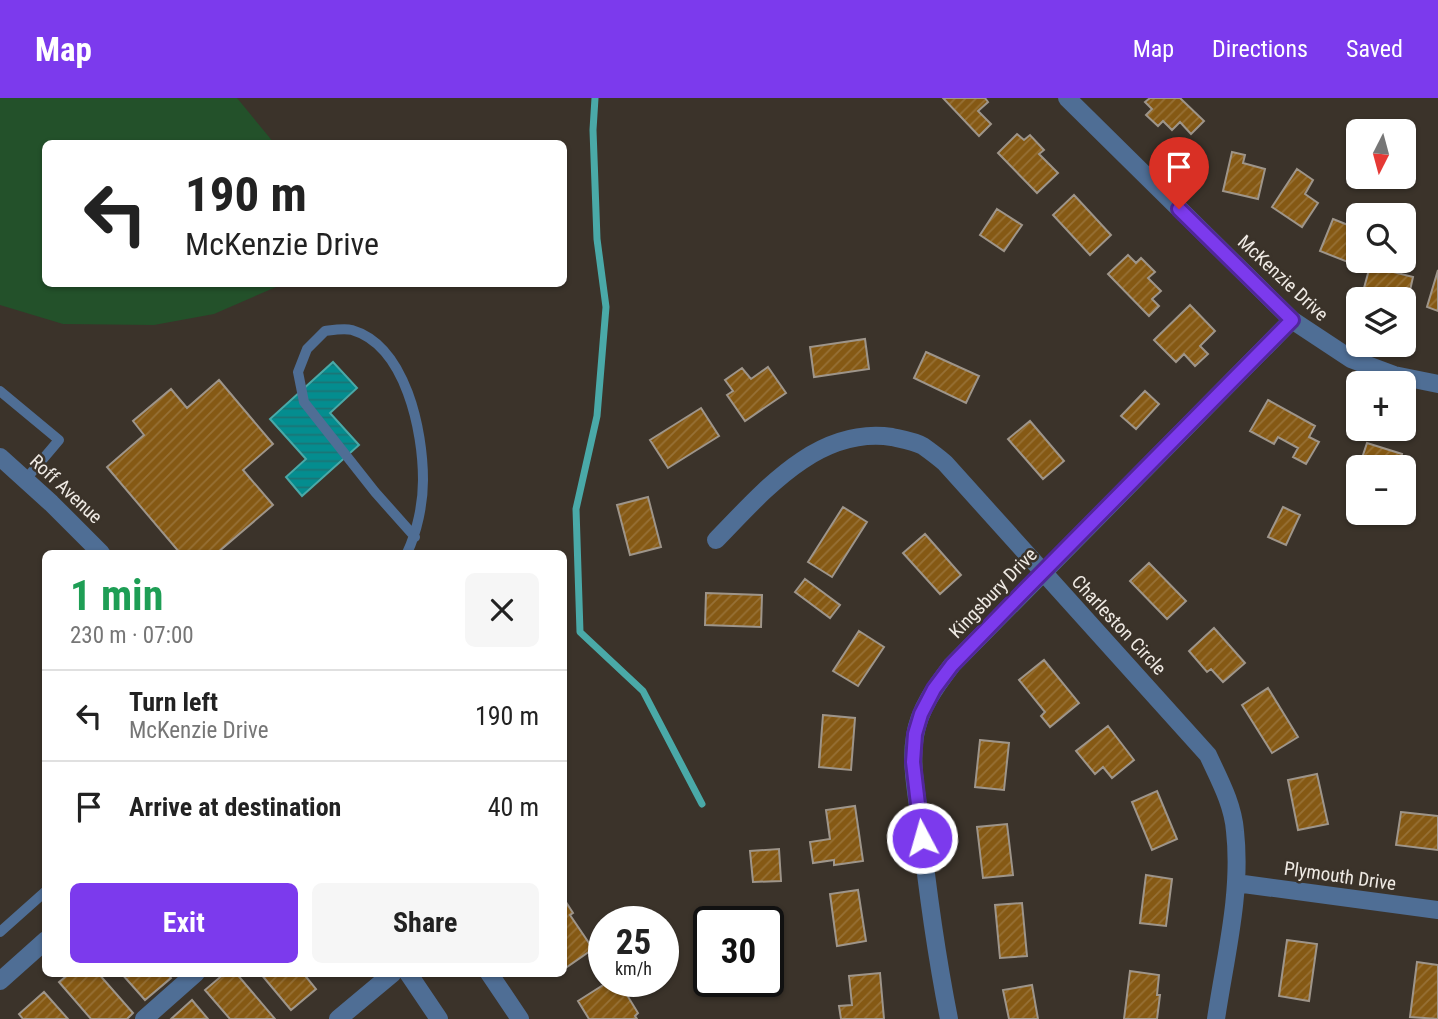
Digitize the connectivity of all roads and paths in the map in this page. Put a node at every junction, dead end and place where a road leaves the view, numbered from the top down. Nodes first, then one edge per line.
1 (1067, 98) edge
2 (1292, 320) junction
3 (1438, 384) edge
4 (0, 391) edge
5 (0, 457) edge
6 (26, 480) junction
7 (415, 537) junction
8 (716, 540) dead end
9 (98, 550) edge
10 (408, 550) edge
11 (1042, 573) junction
12 (1236, 883) junction
13 (42, 895) edge
14 (1438, 910) edge
15 (0, 932) edge
16 (42, 944) edge
17 (191, 977) edge
18 (388, 977) edge
19 (411, 977) edge
20 (492, 977) edge
21 (0, 981) edge
22 (144, 1019) edge
23 (338, 1019) edge
24 (439, 1019) edge
25 (520, 1019) edge
26 (949, 1019) edge
27 (1216, 1019) edge

1 - 2 street, McKenzie Drive
2 - 3 street, McKenzie Drive
2 - 11 street, Kingsbury Drive
4 - 6 lane
5 - 6 street, Roff Avenue
6 - 9 street, Roff Avenue
7 - 7 lane
7 - 10 lane
8 - 11 street, Charleston Circle
11 - 12 street, Charleston Circle
11 - 26 street, Kingsbury Drive
12 - 14 street, Plymouth Drive
12 - 27 street, Charleston Circle
13 - 15 lane
16 - 21 street
17 - 22 street
18 - 23 street
19 - 24 street
20 - 25 street

